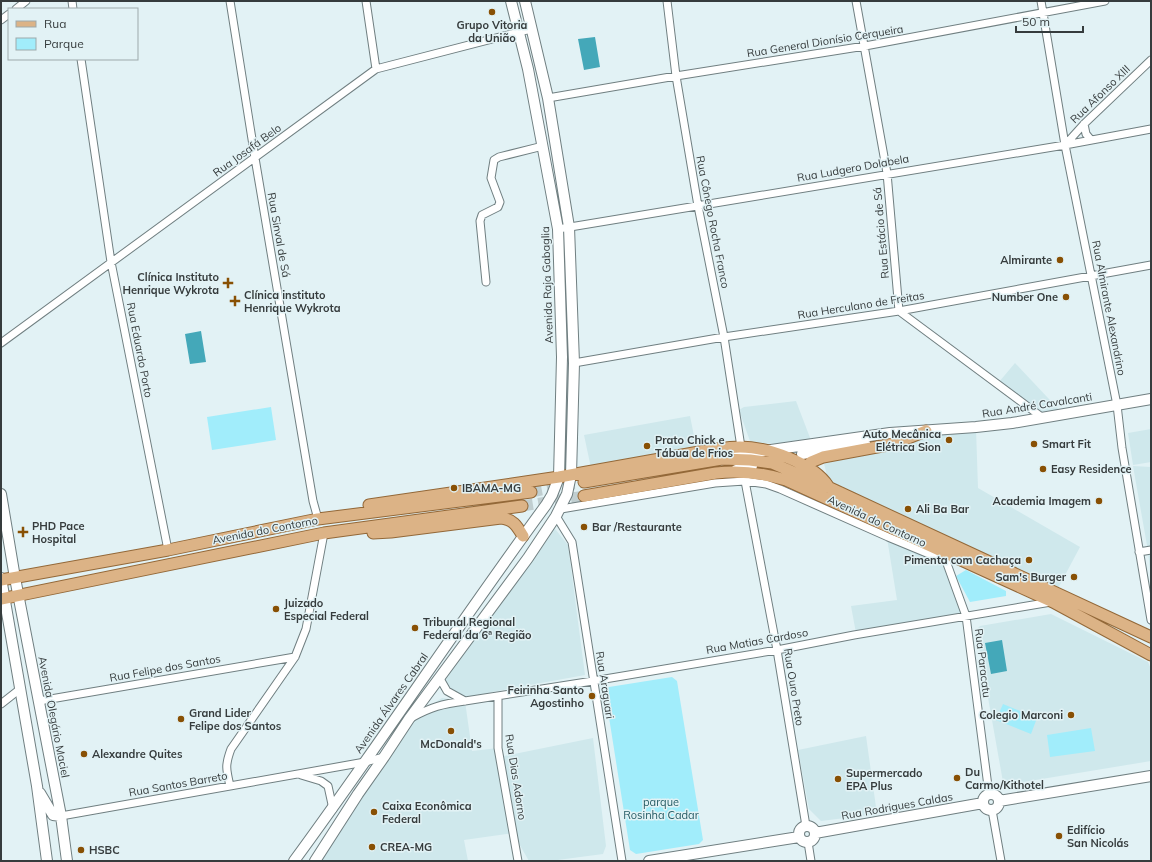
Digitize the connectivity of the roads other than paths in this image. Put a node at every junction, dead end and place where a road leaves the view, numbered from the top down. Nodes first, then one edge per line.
1 (26, 1) edge
2 (230, 1) edge
3 (366, 1) edge
4 (511, 1) edge
5 (525, 1) edge
6 (667, 1) edge
7 (856, 1) edge
8 (1041, 1) edge
9 (1105, 1) edge
10 (17, 8) edge
11 (1042, 13) junction
12 (531, 30) junction
13 (519, 32) junction
14 (865, 46) junction
15 (80, 60) edge
16 (1151, 60) edge
17 (376, 69) junction
18 (528, 69) junction
19 (676, 76) junction
20 (548, 98) junction
21 (1084, 124) junction
22 (1151, 129) edge
23 (1091, 140) junction
24 (1065, 145) junction
25 (543, 146) junction
26 (255, 158) junction
27 (887, 173) junction
28 (698, 206) junction
29 (569, 227) junction
30 (558, 229) junction
31 (111, 262) junction
32 (1151, 265) edge
33 (1092, 276) junction
34 (486, 282) dead end
35 (899, 311) junction
36 (724, 337) junction
37 (1, 343) edge
38 (574, 363) junction
39 (1151, 399) edge
40 (1117, 405) junction
41 (1043, 418) junction
42 (926, 431) junction
43 (741, 447) junction
44 (764, 451) junction
45 (802, 454) dead end
46 (722, 459) junction
47 (752, 466) dead end
48 (808, 468) junction
49 (734, 471) junction
50 (571, 475) junction
51 (559, 477) junction
52 (745, 481) junction
53 (584, 482) tunnel mouth
54 (830, 488) junction
55 (531, 492) tunnel mouth
56 (1, 494) edge
57 (584, 496) tunnel mouth
58 (522, 506) tunnel mouth
59 (558, 513) junction
60 (318, 519) junction
61 (324, 533) junction
62 (523, 536) junction
63 (168, 550) junction
64 (1151, 550) edge
65 (1139, 552) junction
66 (946, 561) joint
67 (15, 578) junction
68 (1, 579) edge
69 (19, 596) junction
70 (3, 598) edge
71 (1053, 602) junction
72 (474, 604) junction
73 (966, 616) junction
74 (1151, 620) edge
75 (1151, 637) edge
76 (777, 650) junction
77 (1151, 654) edge
78 (295, 657) junction
79 (439, 677) junction
80 (593, 681) junction
81 (20, 689) junction
82 (498, 696) junction
83 (39, 701) junction
84 (465, 701) junction
85 (1, 704) edge
86 (409, 719) junction
87 (384, 757) junction
88 (365, 762) junction
89 (299, 774) junction
90 (1151, 776) edge
91 (36, 786) junction
92 (230, 786) junction
93 (989, 794) junction
94 (999, 801) junction
95 (983, 803) junction
96 (333, 809) junction
97 (992, 810) junction
98 (61, 816) junction
99 (806, 826) junction
100 (815, 833) junction
101 (804, 839) junction
102 (47, 861) edge
103 (67, 861) edge
104 (294, 861) edge
105 (315, 861) edge
106 (518, 861) edge
107 (622, 861) edge
108 (649, 861) edge
109 (811, 861) edge
110 (1001, 861) edge

1 - 10 street
2 - 26 street, Rua Sinval de Sá
3 - 17 street
4 - 13 main road, Avenida Raja Gabaglia
5 - 12 main road
6 - 19 street, Rua Cônego Rocha Franco
7 - 14 street, Rua Estácio de Sá
8 - 11 street, Rua Almirante Alexandrino
9 - 11 street, Rua General Dionísio Cerqueira
11 - 14 street, Rua General Dionísio Cerqueira
11 - 24 street, Rua Almirante Alexandrino
12 - 13 street, Rua Josafá Belo
12 - 20 main road
13 - 17 street, Rua Josafá Belo
13 - 18 main road, Avenida Raja Gabaglia
14 - 19 street, Rua General Dionísio Cerqueira
14 - 27 street, Rua Estácio de Sá
15 - 31 street, Rua Eduardo Porto
16 - 21 street, Rua Afonso XIII
17 - 26 street, Rua Josafá Belo
18 - 20 main road
18 - 25 main road, Avenida Raja Gabaglia
19 - 20 street, Rua General Dionísio Cerqueira
19 - 28 street, Rua Cônego Rocha Franco
20 - 29 main road
21 - 23 street
21 - 24 street, Rua Afonso XIII
22 - 23 street, Rua Ludgero Dolabela
23 - 24 street, Rua Ludgero Dolabela
24 - 27 street, Rua Ludgero Dolabela
24 - 33 street, Rua Almirante Alexandrino
25 - 30 main road, Avenida Raja Gabaglia
25 - 34 street
26 - 31 street, Rua Josafá Belo
26 - 60 street, Rua Sinval de Sá
27 - 28 street, Rua Ludgero Dolabela
27 - 35 street, Rua Estácio de Sá
28 - 29 street, Rua Ludgero Dolabela
28 - 36 street, Rua Cônego Rocha Franco
29 - 30 street, Rua Ludgero Dolabela
29 - 38 main road
30 - 51 main road, Avenida Raja Gabaglia
31 - 37 street, Rua Josafá Belo
31 - 63 street, Rua Eduardo Porto
32 - 33 street, Rua Herculano de Freitas
33 - 35 street, Rua Herculano de Freitas
33 - 40 street, Rua Almirante Alexandrino
35 - 36 street, Rua Herculano de Freitas
35 - 41 street
36 - 38 street, Rua Herculano de Freitas
36 - 43 street, Rua Cônego Rocha Franco
38 - 50 main road
39 - 40 main road, Rua André Cavalcanti
40 - 41 main road, Rua André Cavalcanti
40 - 65 street, Rua Almirante Alexandrino
41 - 42 main road, Rua André Cavalcanti
42 - 44 main road, Rua André Cavalcanti
42 - 45 main road, Rua André Cavalcanti
42 - 48 main road
43 - 44 main road
43 - 50 main road
44 - 46 main road, Rua André Cavalcanti
44 - 48 main road
46 - 53 main road, Avenida do Contorno
46 - 54 main road, Avenida do Contorno
47 - 49 main road
48 - 54 main road
49 - 57 main road, Avenida do Contorno
49 - 71 main road, Avenida do Contorno
50 - 51 main road
50 - 59 main road
51 - 60 main road
51 - 62 main road, Avenida Álvares Cabral
52 - 59 street, Avenida do Contorno
52 - 66 street, Avenida do Contorno
52 - 76 street, Rua Ouro Preto
54 - 75 main road, Avenida do Contorno
55 - 60 main road, Avenida do Contorno
56 - 67 main road, Avenida Olegário Maciel
58 - 61 main road, Avenida do Contorno
59 - 79 main road
59 - 80 street, Rua Araguari
60 - 63 main road, Avenida do Contorno
61 - 62 main road
61 - 69 main road, Avenida do Contorno
61 - 78 street
62 - 72 main road, Avenida Álvares Cabral
63 - 67 main road, Avenida do Contorno
64 - 65 street
65 - 74 street, Rua Almirante Alexandrino
66 - 73 street, Rua Paracatu
67 - 68 main road, Avenida do Contorno
67 - 69 main road, Avenida Olegário Maciel
68 - 70 main road
69 - 70 main road, Avenida do Contorno
69 - 83 main road, Avenida Olegário Maciel
70 - 81 main road
71 - 73 street, Rua Matias Cardoso
71 - 77 main road, Avenida do Contorno
72 - 79 main road
72 - 88 main road, Avenida Álvares Cabral
73 - 76 street, Rua Matias Cardoso
73 - 93 street, Rua Paracatu
76 - 80 street, Rua Matias Cardoso
76 - 99 street, Rua Ouro Preto
78 - 83 street, Rua Felipe dos Santos
78 - 92 street
79 - 84 street
79 - 86 main road
80 - 82 street, Rua Matias Cardoso
80 - 107 street, Rua Araguari
81 - 85 street
81 - 91 main road
82 - 84 street, Rua Matias Cardoso
82 - 106 street, Rua Dias Adorno
83 - 98 main road, Avenida Olegário Maciel
84 - 86 street, Rua Matias Cardoso
86 - 87 main road
87 - 88 street, Rua Santos Barreto
87 - 105 main road
88 - 89 street, Rua Santos Barreto
88 - 96 main road, Avenida Álvares Cabral
89 - 92 street, Rua Santos Barreto
89 - 96 street, Rua Santos Barreto
90 - 94 main road
91 - 98 main road
91 - 102 main road
92 - 98 street, Rua Santos Barreto
93 - 94 main road
93 - 95 main road
94 - 97 main road
95 - 97 main road
95 - 100 main road, Rua Rodrigues Caldas
96 - 104 main road, Avenida Álvares Cabral
97 - 110 street
98 - 103 main road, Avenida Olegário Maciel
99 - 100 main road
99 - 101 main road
100 - 101 main road
101 - 108 main road
101 - 109 street

